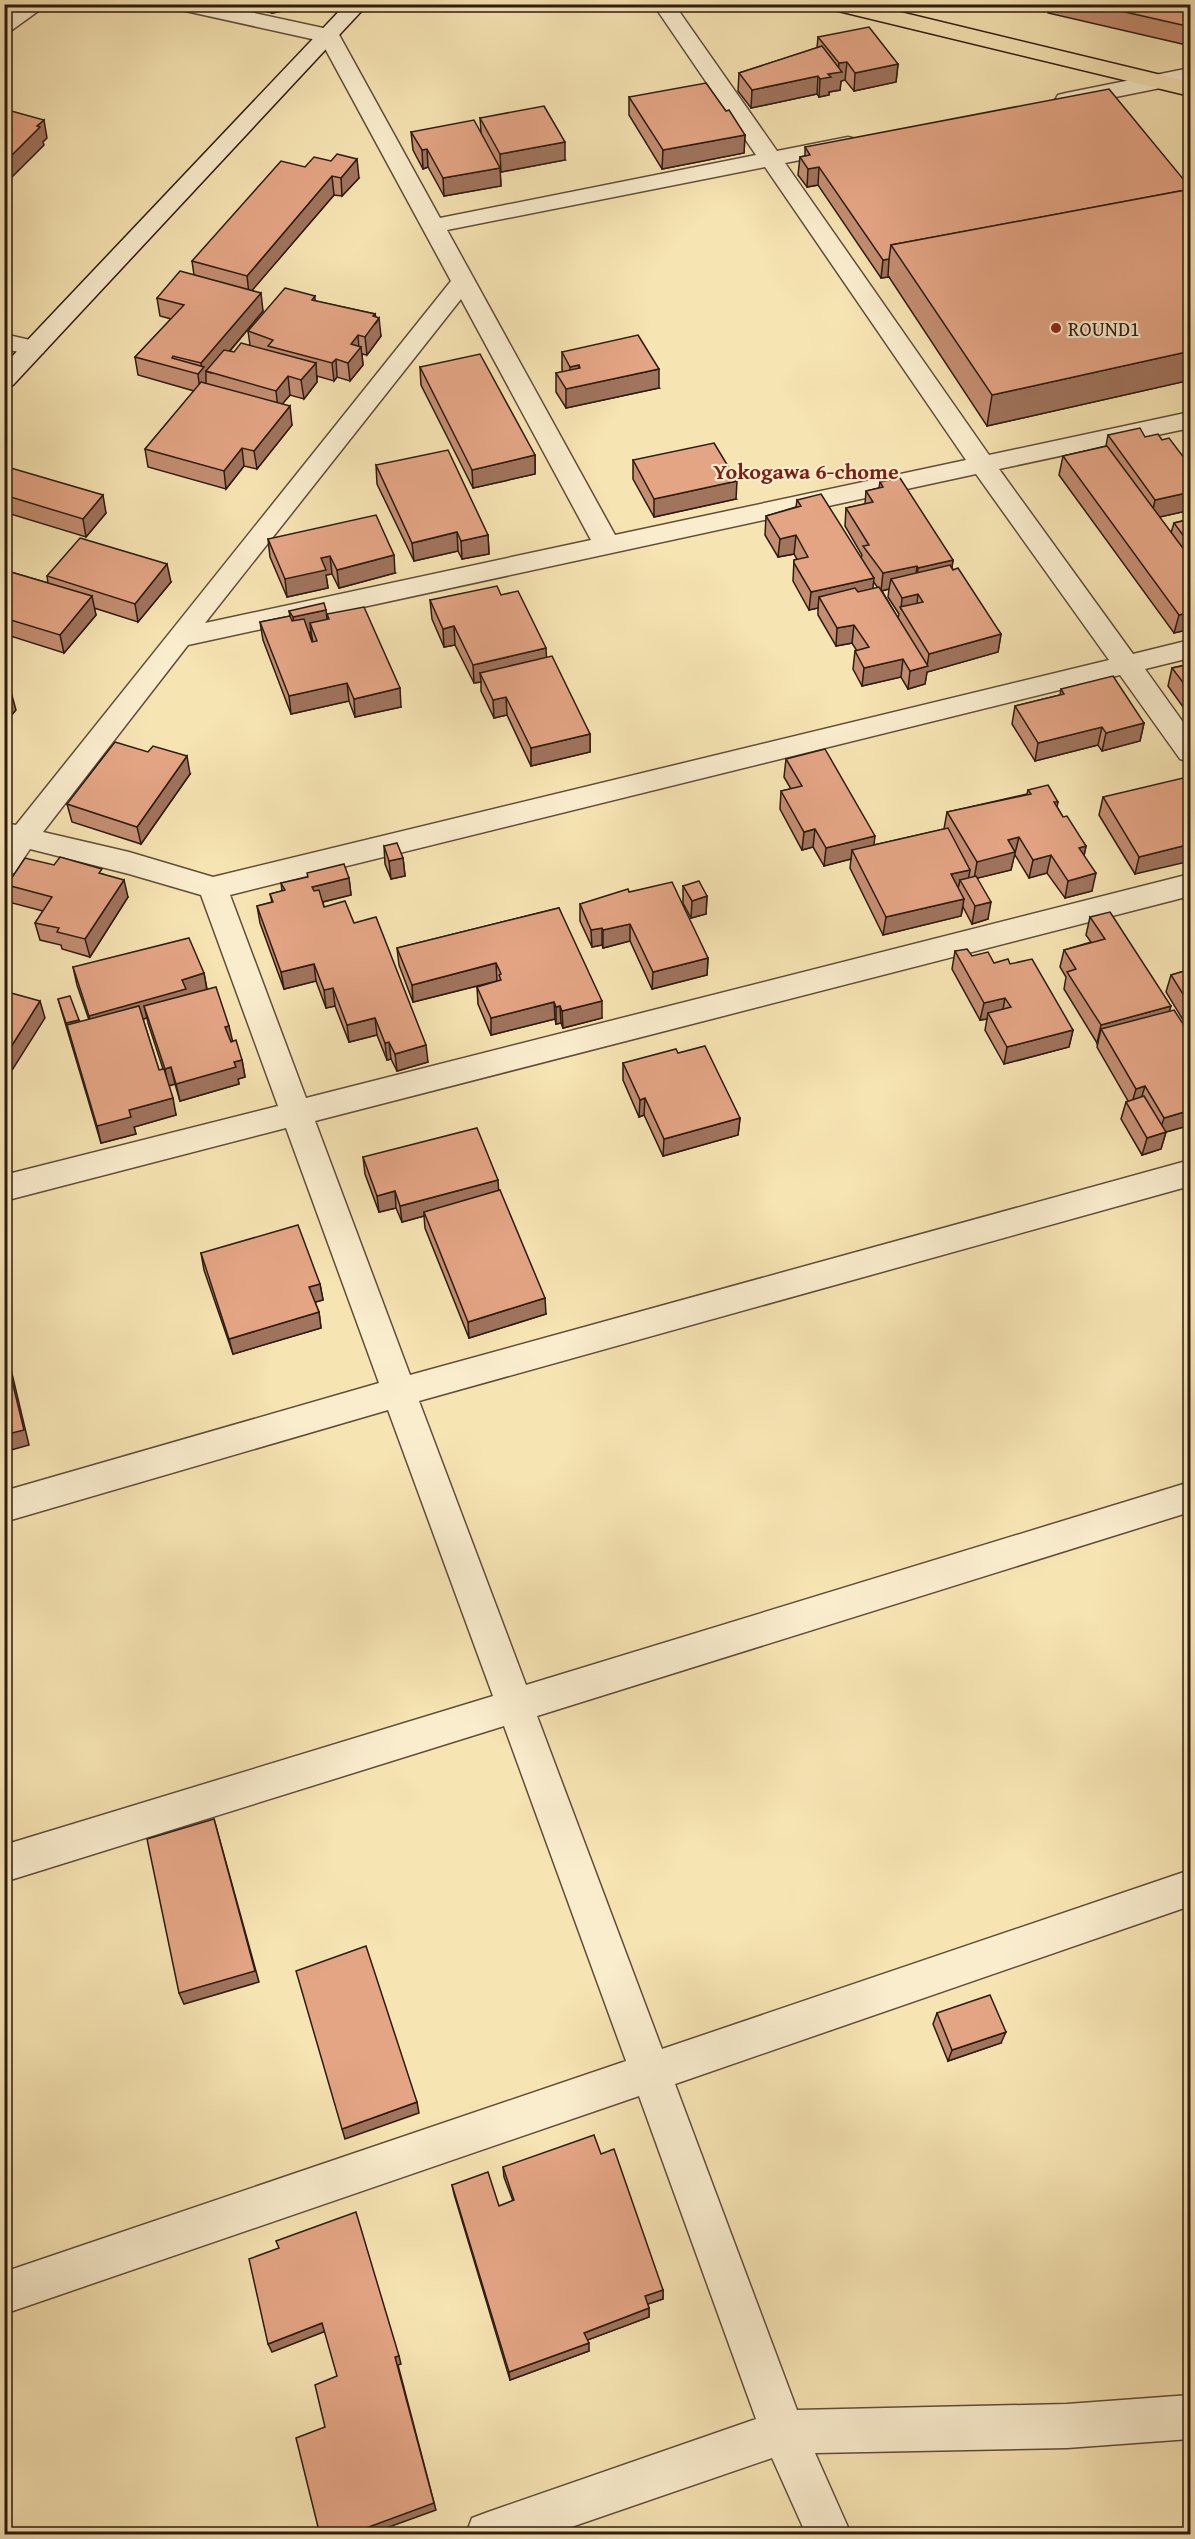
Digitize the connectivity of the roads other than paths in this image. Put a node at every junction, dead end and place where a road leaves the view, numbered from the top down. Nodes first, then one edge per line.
1 (38, 4) edge
2 (181, 4) edge
3 (358, 4) edge
4 (663, 4) edge
5 (838, 4) edge
6 (4, 25) edge
7 (329, 36) junction
8 (1191, 75) edge
9 (1157, 82) junction
10 (1191, 89) edge
11 (1050, 103) edge
12 (872, 139) edge
13 (770, 159) junction
14 (433, 226) junction
15 (463, 281) junction
16 (4, 341) edge
17 (34, 348) junction
18 (4, 380) edge
19 (1191, 420) edge
20 (982, 464) junction
21 (607, 545) junction
22 (179, 638) junction
23 (1191, 649) edge
24 (1128, 664) junction
25 (1191, 752) edge
26 (14, 835) edge
27 (4, 865) edge
28 (1191, 885) edge
29 (213, 888) junction
30 (296, 1115) junction
31 (1191, 1173) edge
32 (4, 1188) edge
33 (399, 1392) junction
34 (1191, 1497) edge
35 (4, 1507) edge
36 (514, 1706) junction
37 (4, 1864) edge
38 (1191, 1888) edge
39 (650, 2071) junction
40 (4, 2293) edge
41 (1191, 2417) edge
42 (783, 2432) junction
43 (488, 2535) edge
44 (830, 2535) edge

1 - 6 street
2 - 7 street
3 - 7 street
4 - 13 street
5 - 9 highway
7 - 14 street
7 - 17 street
8 - 9 street
9 - 10 highway
9 - 11 street
12 - 13 street
13 - 14 street
13 - 20 street
14 - 15 street
15 - 21 street
15 - 22 street
16 - 17 street
17 - 18 street
19 - 20 street
20 - 21 street
20 - 24 street
21 - 22 street
22 - 26 street
23 - 24 street
24 - 25 street
24 - 29 street
26 - 27 street
26 - 29 street
28 - 30 street
29 - 30 street
30 - 32 street
30 - 33 street
31 - 33 street
33 - 35 street
33 - 36 street
34 - 36 street
36 - 37 street
36 - 39 street
38 - 39 street
39 - 40 street
39 - 42 street
41 - 42 street
42 - 43 street
42 - 44 street

